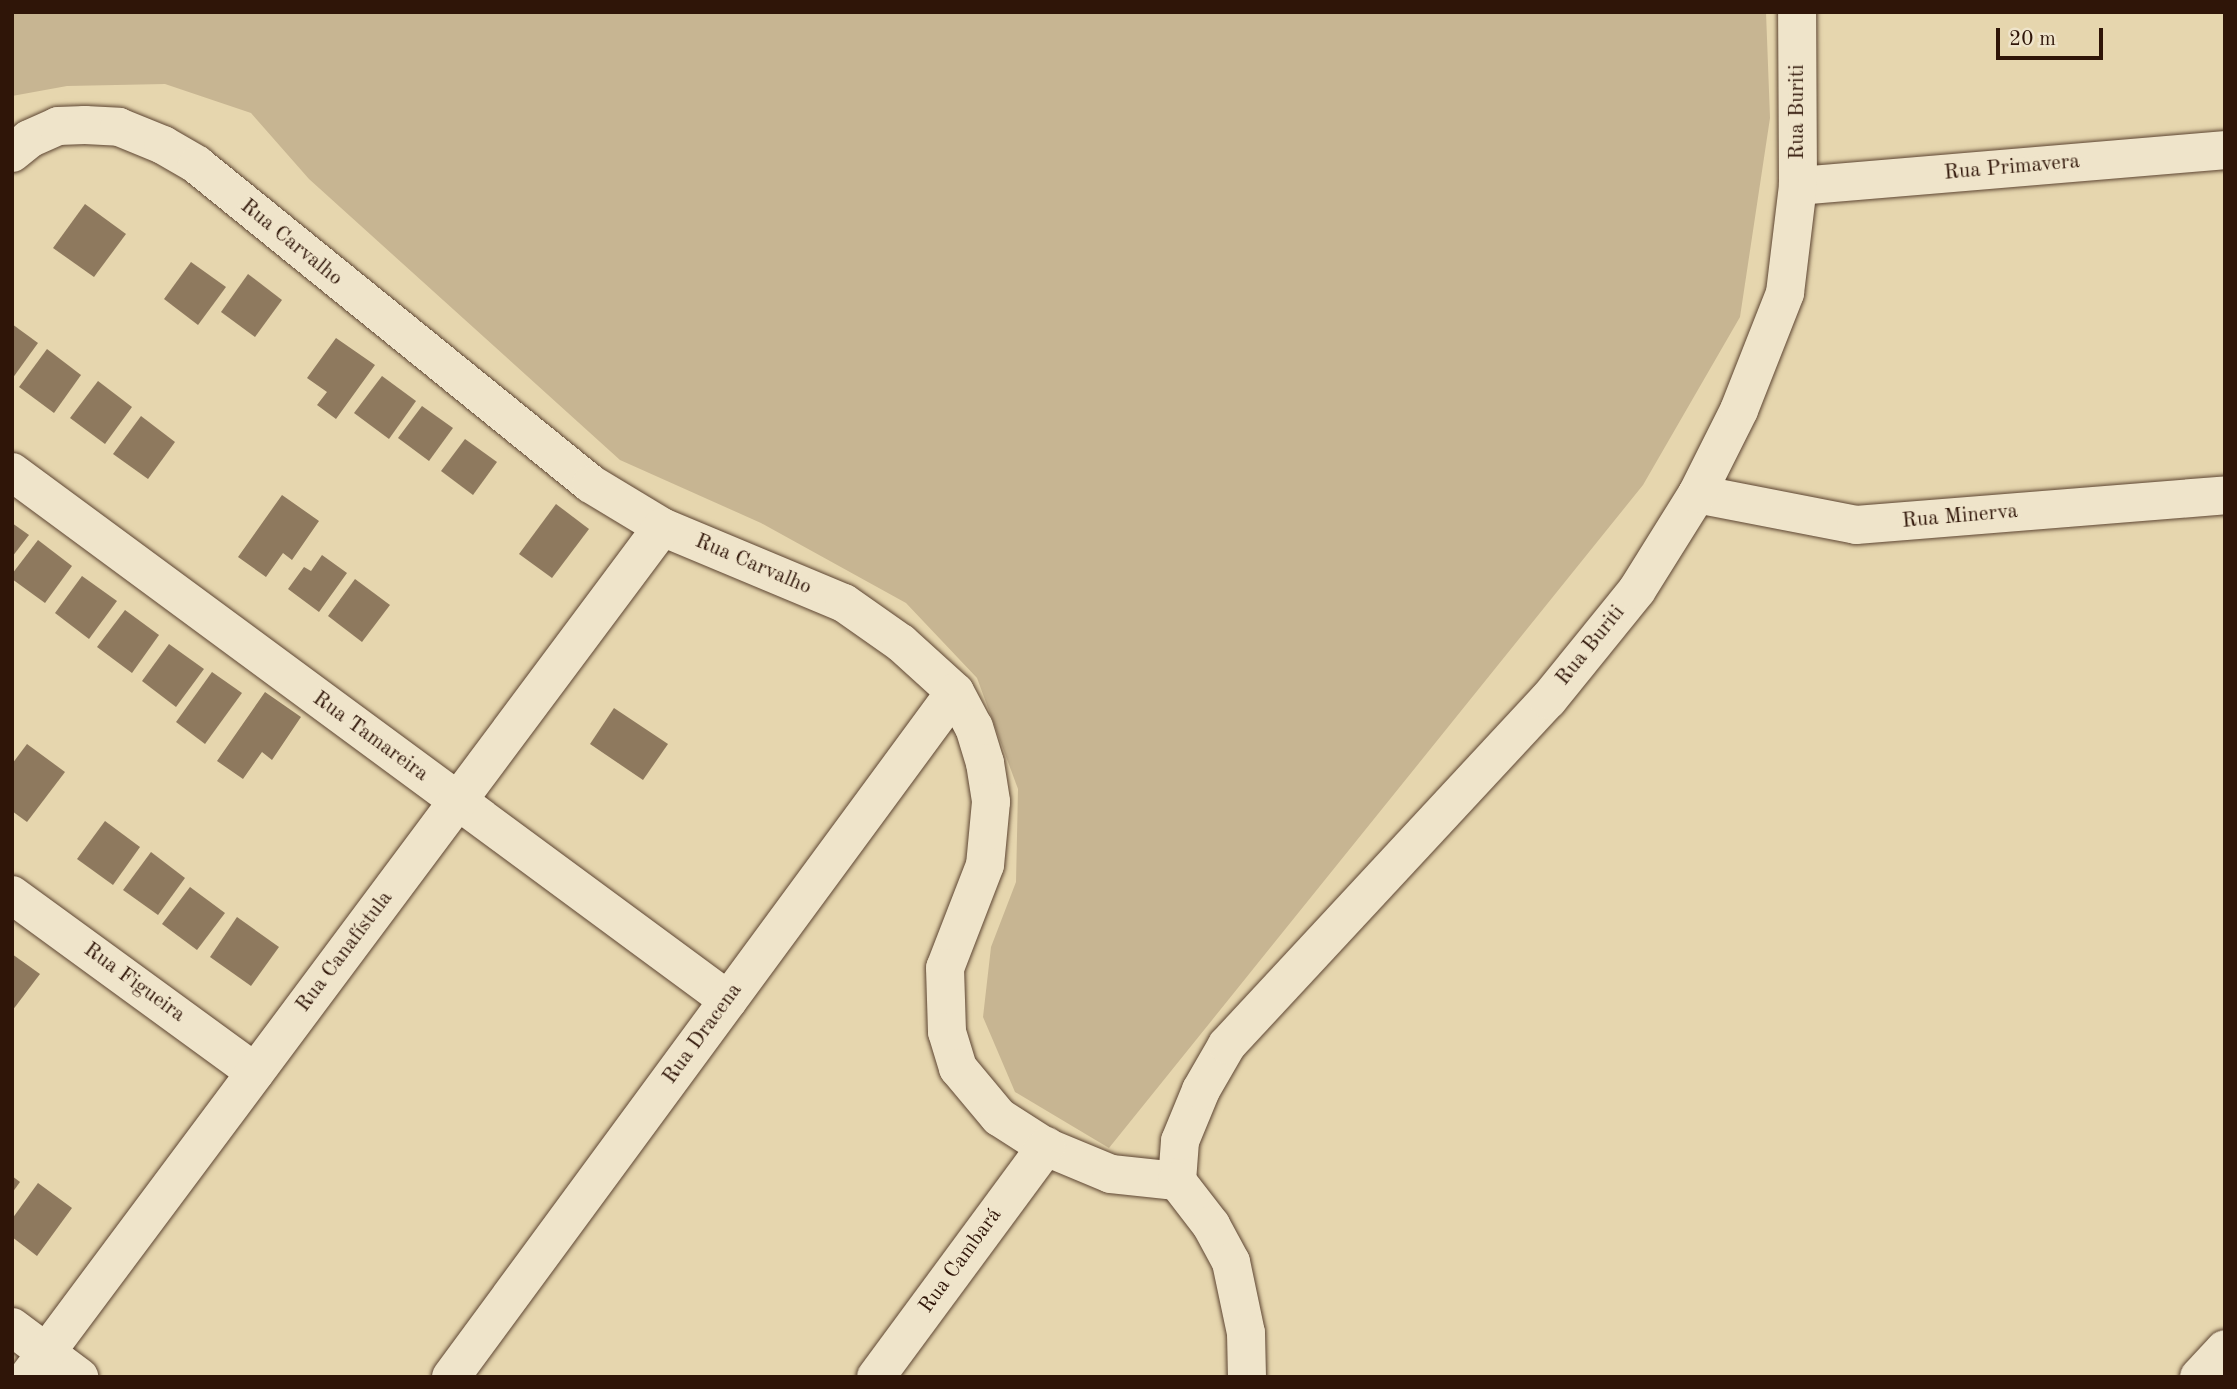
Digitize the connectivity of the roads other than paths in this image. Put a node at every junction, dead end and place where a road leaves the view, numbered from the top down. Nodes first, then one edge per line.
1 (1797, 12) edge
2 (2225, 150) edge
3 (12, 153) edge
4 (1798, 186) junction
5 (12, 472) edge
6 (1697, 494) junction
7 (2225, 495) edge
8 (662, 527) junction
9 (955, 692) junction
10 (457, 802) junction
11 (12, 895) edge
12 (727, 1000) junction
13 (255, 1072) junction
14 (1046, 1146) junction
15 (1177, 1181) junction
16 (12, 1327) edge
17 (2225, 1349) edge
18 (37, 1364) edge
19 (79, 1377) edge
20 (451, 1377) edge
21 (876, 1377) edge
22 (1247, 1377) edge
23 (2199, 1377) edge

1 - 4 street, Rua Buriti
2 - 4 street, Rua Primavera
3 - 8 street, Rua Carvalho
4 - 6 street, Rua Buriti
5 - 10 street, Rua Tamareira
6 - 7 street, Rua Minerva
6 - 15 street, Rua Buriti
8 - 9 street, Rua Carvalho
8 - 10 street, Rua Canafístula
9 - 12 street, Rua Dracena
9 - 14 street, Rua Carvalho
10 - 12 street, Rua Tamareira
10 - 13 street, Rua Canafístula
11 - 13 street, Rua Figueira
12 - 20 street, Rua Dracena
13 - 18 street, Rua Canafístula
14 - 15 street, Rua Carvalho
14 - 21 street, Rua Cambará
15 - 22 street
16 - 18 street
17 - 23 street
18 - 19 street

